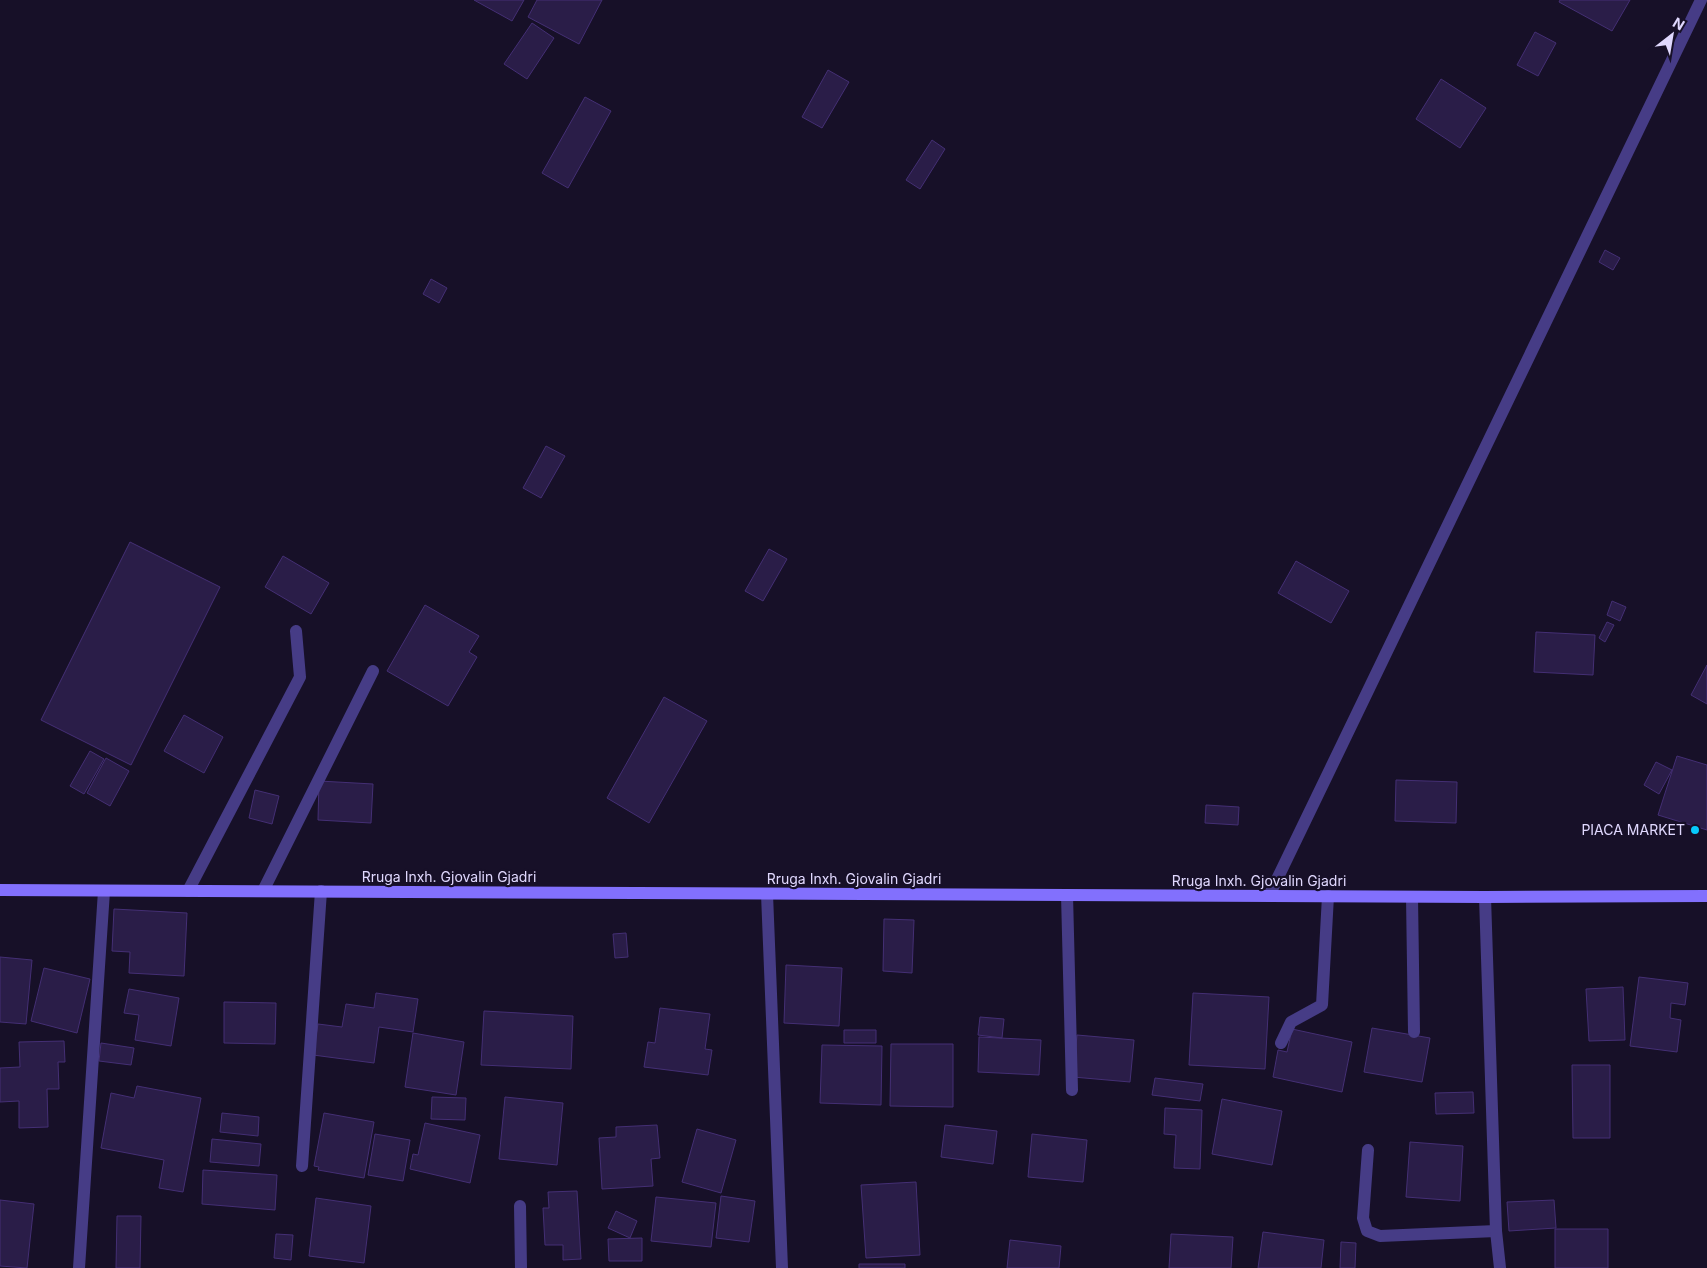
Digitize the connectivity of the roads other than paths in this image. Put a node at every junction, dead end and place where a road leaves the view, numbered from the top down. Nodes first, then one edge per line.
1 (1701, 0) edge
2 (296, 631) dead end
3 (373, 671) dead end
4 (0, 890) edge
5 (104, 890) junction
6 (188, 891) junction
7 (263, 891) junction
8 (321, 891) junction
9 (767, 894) junction
10 (1067, 895) junction
11 (1706, 895) edge
12 (1269, 896) junction
13 (1328, 896) junction
14 (1412, 897) junction
15 (1485, 897) junction
16 (1414, 1032) dead end
17 (1281, 1043) dead end
18 (1072, 1090) dead end
19 (1368, 1150) dead end
20 (302, 1166) dead end
21 (520, 1206) dead end
22 (1496, 1231) junction
23 (79, 1268) edge
24 (521, 1268) edge
25 (782, 1268) edge
26 (1500, 1268) edge

1 - 12 street
2 - 6 street
3 - 7 street
4 - 5 main road, Rruga Inxh. Gjovalin Gjadri
5 - 6 main road, Rruga Inxh. Gjovalin Gjadri
5 - 23 street
6 - 7 main road, Rruga Inxh. Gjovalin Gjadri
7 - 8 main road, Rruga Inxh. Gjovalin Gjadri
8 - 9 main road, Rruga Inxh. Gjovalin Gjadri
8 - 20 street
9 - 10 main road, Rruga Inxh. Gjovalin Gjadri
9 - 25 street
10 - 12 main road, Rruga Inxh. Gjovalin Gjadri
10 - 18 street
11 - 15 main road, Rruga Inxh. Gjovalin Gjadri
12 - 13 main road, Rruga Inxh. Gjovalin Gjadri
13 - 14 main road, Rruga Inxh. Gjovalin Gjadri
13 - 17 street
14 - 15 main road, Rruga Inxh. Gjovalin Gjadri
14 - 16 street
15 - 22 street
19 - 22 street
21 - 24 street
22 - 26 street

